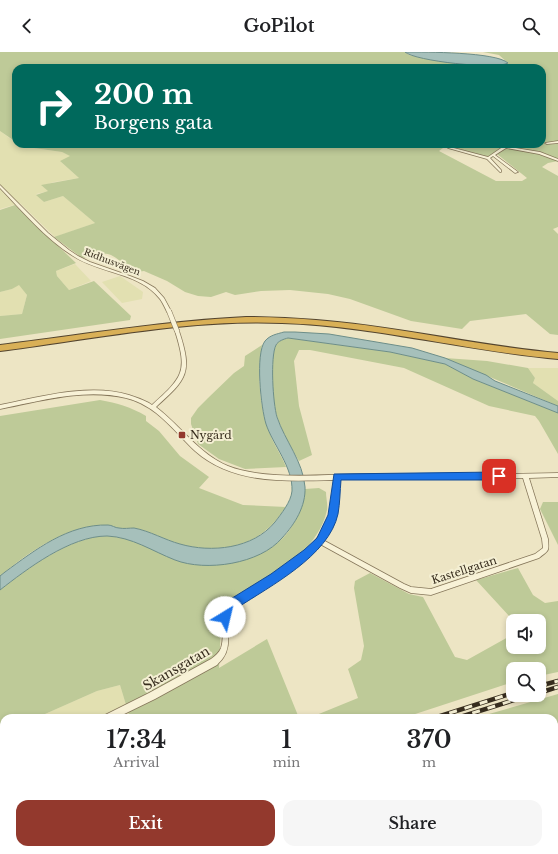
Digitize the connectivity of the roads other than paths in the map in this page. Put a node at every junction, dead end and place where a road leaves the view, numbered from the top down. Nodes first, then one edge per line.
1 (558, 142) edge
2 (547, 143) dead end
3 (450, 148) dead end
4 (504, 148) edge
5 (511, 148) edge
6 (494, 155) junction
7 (488, 158) junction
8 (558, 160) edge
9 (500, 171) dead end
10 (516, 172) dead end
11 (0, 186) edge
12 (0, 343) edge
13 (0, 348) edge
14 (558, 350) edge
15 (558, 356) edge
16 (0, 407) edge
17 (153, 407) junction
18 (558, 475) edge
19 (525, 476) junction
20 (337, 477) junction
21 (320, 541) junction
22 (116, 714) edge

1 - 2 street
3 - 7 street
4 - 6 street
5 - 8 street
6 - 7 street
6 - 10 street
7 - 9 street
11 - 17 street, Ridhusvägen, bridge
12 - 14 highway
13 - 15 highway
16 - 17 street
17 - 20 street
18 - 19 street
19 - 20 street
19 - 21 street, Kastellgatan
20 - 21 street, Skansgatan
21 - 22 street, Skansgatan

